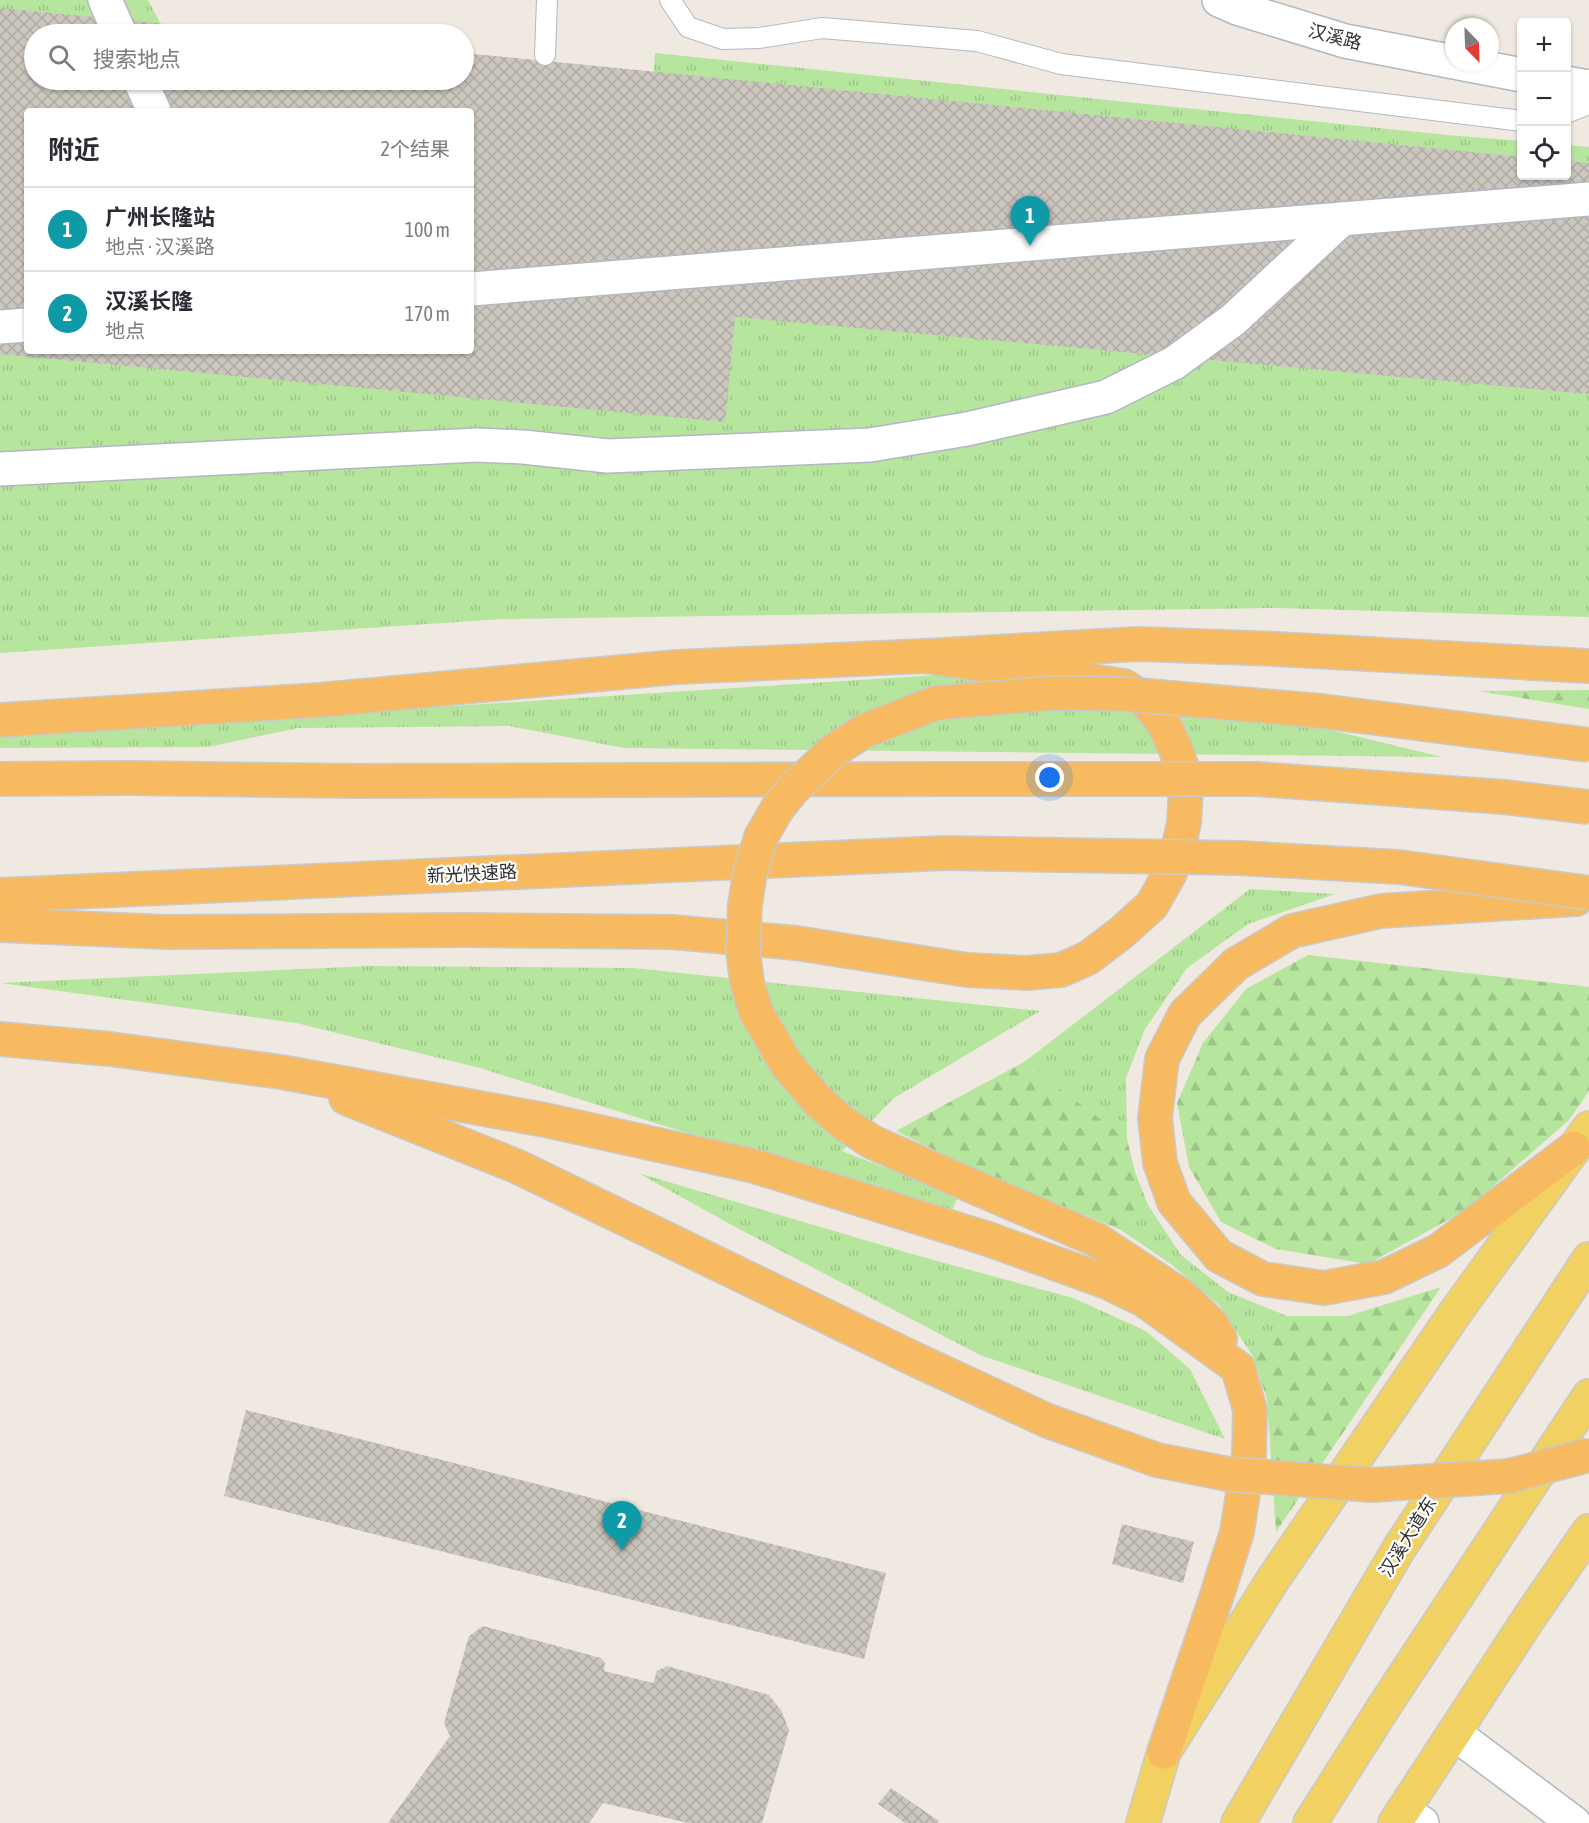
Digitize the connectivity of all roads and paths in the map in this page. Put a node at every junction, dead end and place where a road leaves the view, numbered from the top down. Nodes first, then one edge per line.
1 (105, 0) edge
2 (546, 0) edge
3 (670, 0) edge
4 (1219, 0) edge
5 (116, 24) edge
6 (545, 55) dead end
7 (1445, 60) edge
8 (1499, 71) edge
9 (1517, 74) edge
10 (1571, 84) edge
11 (1589, 87) edge
12 (145, 90) edge
13 (1589, 104) edge
14 (153, 108) edge
15 (1571, 111) edge
16 (1517, 121) edge
17 (1589, 199) edge
18 (1342, 219) junction
19 (474, 289) edge
20 (24, 325) edge
21 (0, 327) edge
22 (0, 469) edge
23 (925, 656) junction
24 (1589, 666) edge
25 (0, 720) edge
26 (1589, 745) edge
27 (0, 779) edge
28 (1589, 807) edge
29 (1589, 892) edge
30 (0, 895) edge
31 (1589, 898) edge
32 (0, 925) edge
33 (0, 1038) edge
34 (281, 1072) junction
35 (1582, 1138) edge
36 (1589, 1259) edge
37 (1238, 1368) junction
38 (1589, 1396) edge
39 (1589, 1455) edge
40 (1589, 1531) edge
41 (1454, 1733) junction
42 (1164, 1752) junction
43 (1407, 1819) edge
44 (1143, 1823) edge
45 (1238, 1823) edge
46 (1310, 1823) edge
47 (1574, 1823) edge

1 - 5 street
2 - 6 lane
3 - 16 lane
4 - 7 street, 汉溪路
8 - 9 street
10 - 11 street
12 - 14 street
13 - 15 lane
17 - 18 street
18 - 19 street
18 - 22 street
20 - 21 street
23 - 24 highway
23 - 25 highway
23 - 32 highway
26 - 37 highway, bridge
27 - 28 highway, bridge
29 - 30 highway, 新光快速路, bridge
31 - 35 highway
33 - 34 highway
34 - 37 highway
34 - 39 highway, bridge
35 - 42 main road
36 - 45 main road, 汉溪大道东
37 - 42 highway
38 - 46 main road
40 - 41 main road
41 - 43 main road
41 - 47 street
42 - 44 main road

